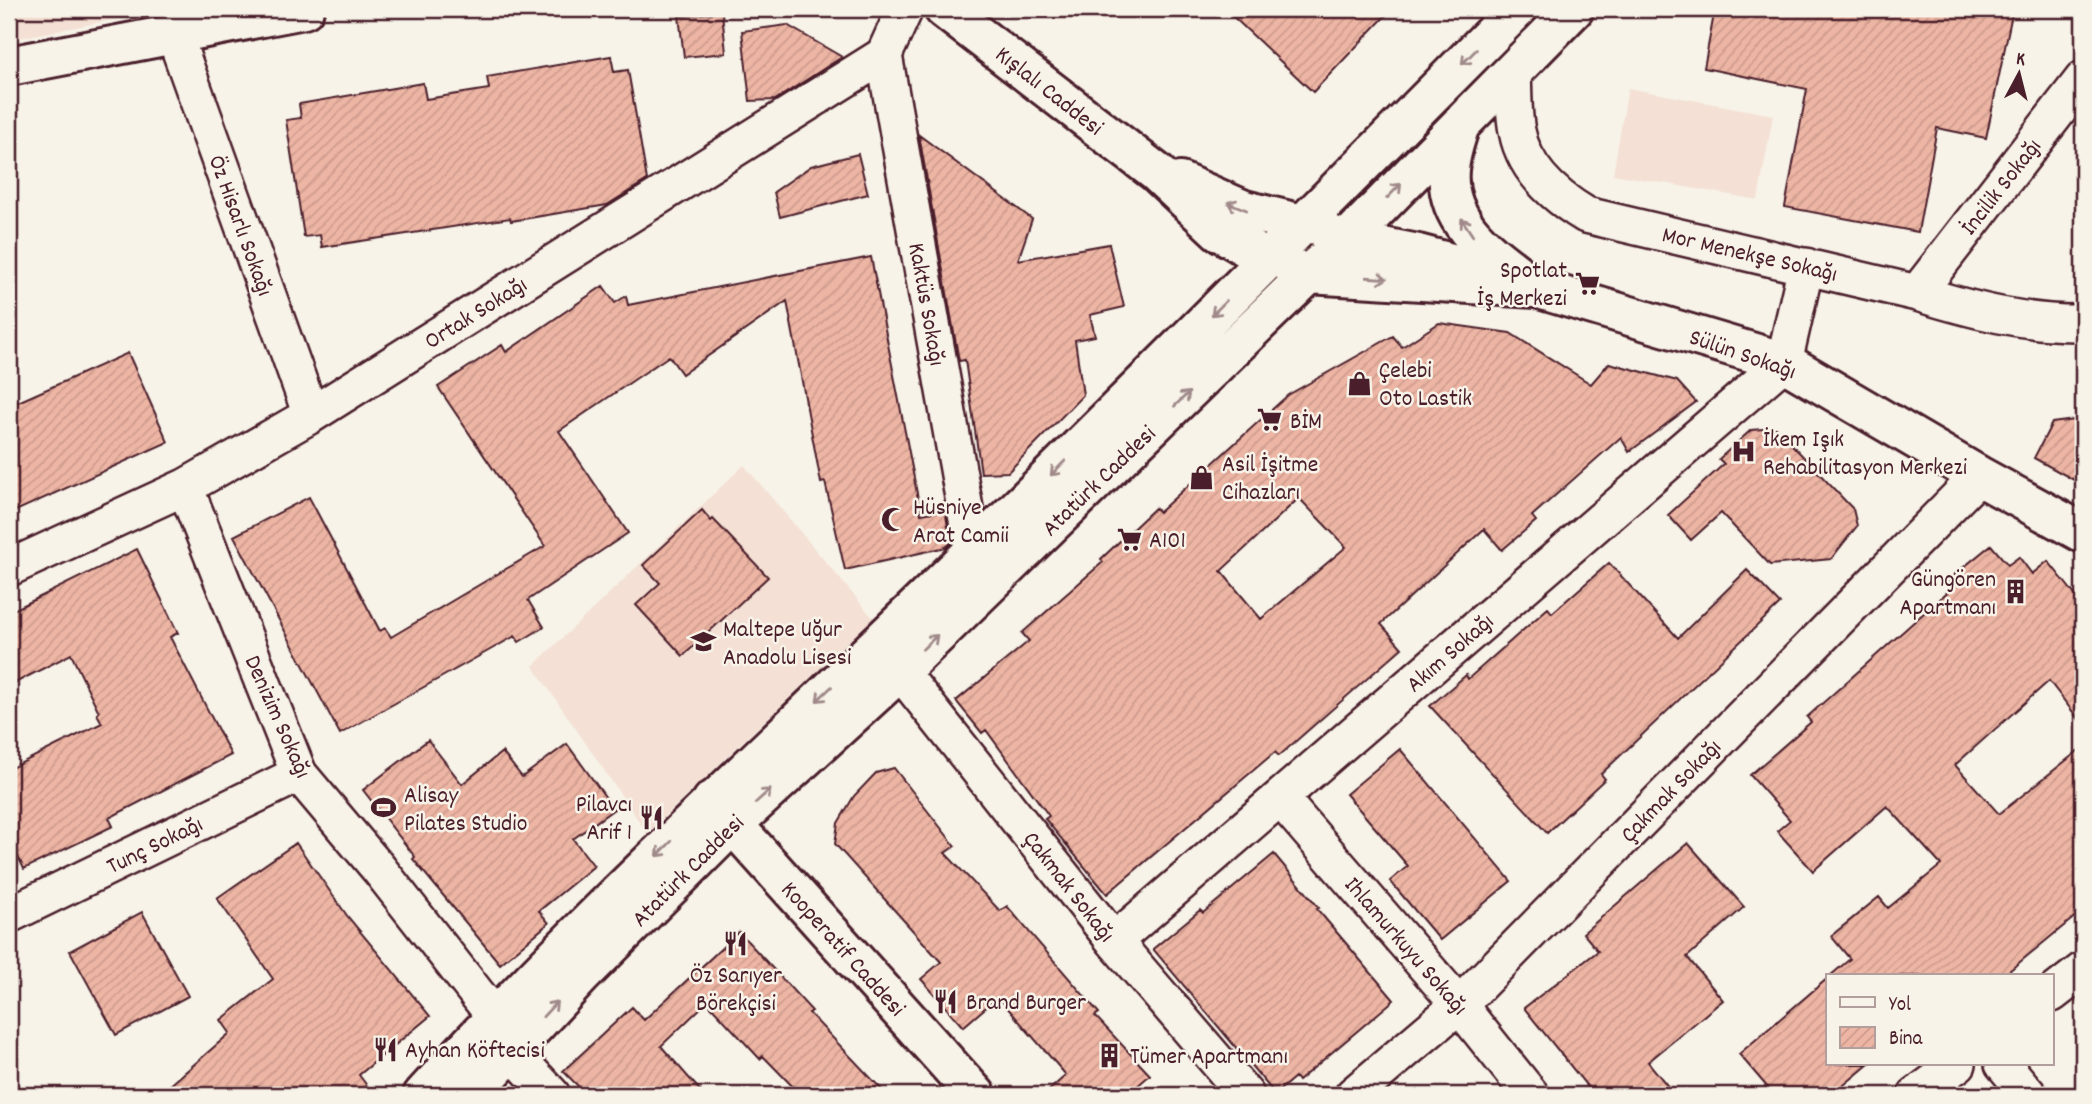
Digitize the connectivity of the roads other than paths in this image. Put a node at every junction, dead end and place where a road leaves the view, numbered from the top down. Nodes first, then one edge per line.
1 (304, 9) edge
2 (905, 9) edge
3 (944, 9) edge
4 (1517, 9) edge
5 (1574, 9) edge
6 (174, 34) junction
7 (884, 55) junction
8 (9, 66) edge
9 (1513, 70) junction
10 (2083, 79) edge
11 (1460, 124) junction
12 (1156, 172) junction
13 (1302, 224) junction
14 (1347, 240) junction
15 (1268, 260) junction
16 (1806, 266) junction
17 (1309, 274) junction
18 (1536, 288) junction
19 (1917, 293) junction
20 (2083, 323) edge
21 (1784, 362) junction
22 (311, 415) junction
23 (1979, 476) junction
24 (184, 487) junction
25 (2083, 533) edge
26 (972, 553) junction
27 (9, 568) edge
28 (900, 671) junction
29 (299, 774) junction
30 (1280, 798) junction
31 (722, 812) junction
32 (9, 915) edge
33 (1114, 942) junction
34 (2083, 970) edge
35 (2054, 992) edge
36 (1459, 1004) junction
37 (495, 1017) junction
38 (511, 1051) junction
39 (1955, 1066) edge
40 (2005, 1066) edge
41 (423, 1095) edge
42 (470, 1095) edge
43 (552, 1095) edge
44 (976, 1095) edge
45 (1246, 1095) edge
46 (1353, 1095) edge
47 (1531, 1095) edge
48 (1916, 1095) edge
49 (2029, 1095) edge

1 - 6 main road
2 - 7 street
3 - 12 main road, Kışlalı Caddesi
4 -> 13 main road, Atatürk Caddesi
5 - 9 main road, Atatürk Caddesi
6 - 8 main road
6 - 22 street, Öz Hisarlı Sokağı
7 - 22 street, Ortak Sokağı
7 - 26 street, Kaktüs Sokağı
9 - 11 main road, Atatürk Caddesi
9 - 16 street, Mor Menekşe Sokağı
10 - 19 street, İncilik Sokağı
14 -> 11 main road, Atatürk Caddesi
18 -> 11 main road
13 -> 12 main road, Kışlalı Caddesi
12 - 15 main road, Kışlalı Caddesi
13 - 14 main road, Kışlalı Caddesi
13 - 15 main road, Atatürk Caddesi
14 - 17 main road, Atatürk Caddesi
14 - 18 main road, Kışlalı Caddesi
15 - 17 main road, Kışlalı Caddesi
15 -> 26 main road, Atatürk Caddesi
16 - 19 street, Mor Menekşe Sokağı
16 - 21 street
17 -> 18 main road, Kışlalı Caddesi
28 -> 17 main road, Atatürk Caddesi
18 - 21 main road, Sülün Sokağı
19 - 20 street, Mor Menekşe Sokağı
21 - 23 main road, Sülün Sokağı
21 - 30 street, Akım Sokağı
22 - 24 street, Ortak Sokağı
23 - 25 main road, Sülün Sokağı
23 - 36 street, Çakmak Sokağı
24 - 27 street, Ortak Sokağı
24 - 29 street, Denizim Sokağı
26 -> 31 main road, Atatürk Caddesi
31 -> 28 main road, Atatürk Caddesi
28 - 33 street, Çakmak Sokağı
29 - 32 street, Tunç Sokağı
29 - 37 street, Denizim Sokağı
30 - 33 street, Akım Sokağı
30 - 36 street, Ihlamurkuyu Sokağı
31 -> 37 main road, Atatürk Caddesi
38 -> 31 main road, Atatürk Caddesi
31 - 44 main road, Kooperatif Caddesi
33 - 45 street, Çakmak Sokağı
34 - 35 street
36 - 46 street, Çakmak Sokağı
36 - 47 street, Ihlamurkuyu Sokağı
37 - 41 main road, Atatürk Caddesi
38 - 42 main road, Atatürk Caddesi
38 - 43 street
39 - 48 street
40 - 49 street

